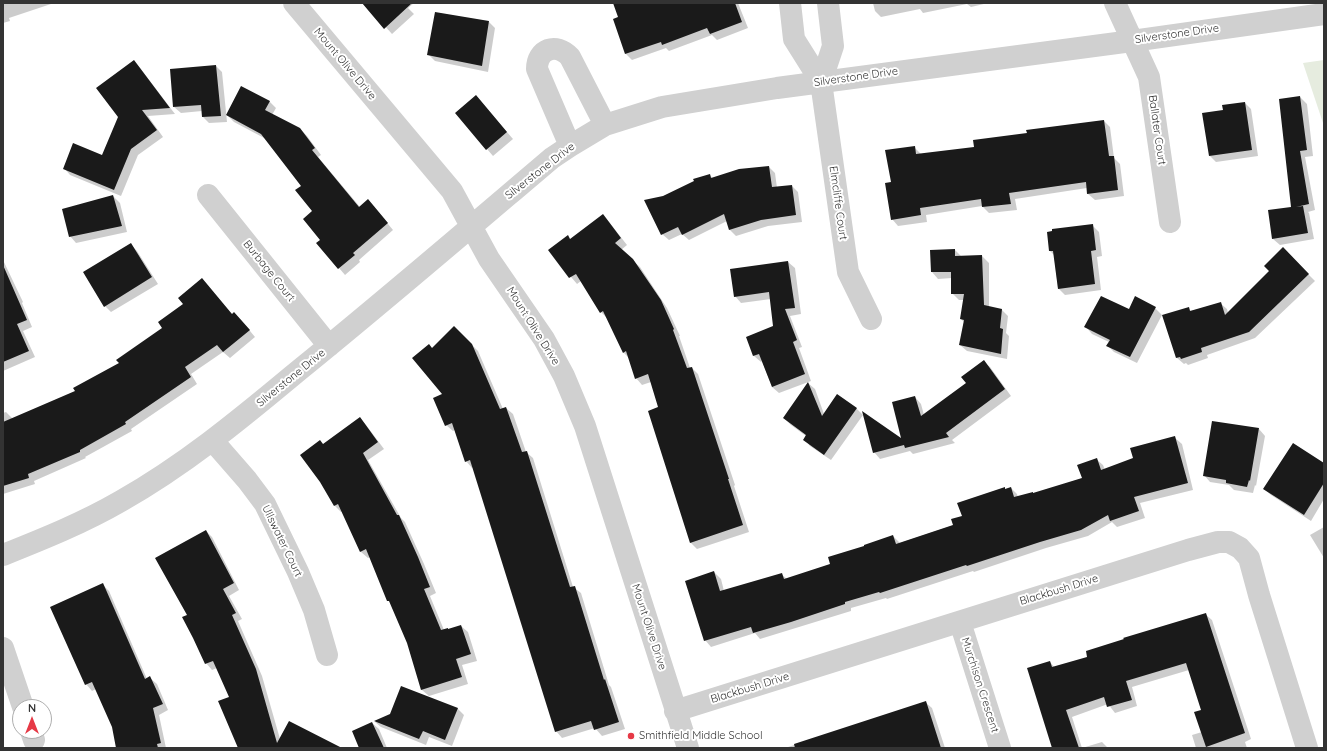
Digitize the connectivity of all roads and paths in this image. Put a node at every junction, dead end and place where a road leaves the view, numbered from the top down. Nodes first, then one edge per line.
1 (294, 3) edge
2 (790, 3) edge
3 (828, 3) edge
4 (1115, 3) edge
5 (1324, 14) edge
6 (1132, 41) junction
7 (821, 82) junction
8 (605, 125) junction
9 (570, 146) junction
10 (208, 195) dead end
11 (1170, 222) dead end
12 (472, 226) junction
13 (871, 319) dead end
14 (330, 346) junction
15 (213, 441) junction
16 (3, 555) edge
17 (960, 622) junction
18 (3, 648) edge
19 (327, 655) dead end
20 (20, 699) edge
21 (675, 711) junction
22 (688, 748) edge
23 (1000, 748) edge
24 (1307, 748) edge

1 - 12 street, Mount Olive Drive
2 - 7 street
3 - 7 street
4 - 6 street, Ballater Court
5 - 6 street, Silverstone Drive
6 - 7 street, Silverstone Drive
6 - 11 street, Ballater Court
7 - 8 street, Silverstone Drive
7 - 13 street, Elmcliffe Court
8 - 9 street, Silverstone Drive
8 - 9 street
9 - 12 street, Silverstone Drive
10 - 14 street, Burbage Court
12 - 14 street, Silverstone Drive
12 - 21 street, Mount Olive Drive
14 - 15 street, Silverstone Drive
15 - 16 street, Silverstone Drive
15 - 19 street, Ullswater Court
17 - 21 street, Blackbush Drive
17 - 23 street, Murchison Crescent
17 - 24 street, Blackbush Drive
18 - 20 street
21 - 22 street, Mount Olive Drive

